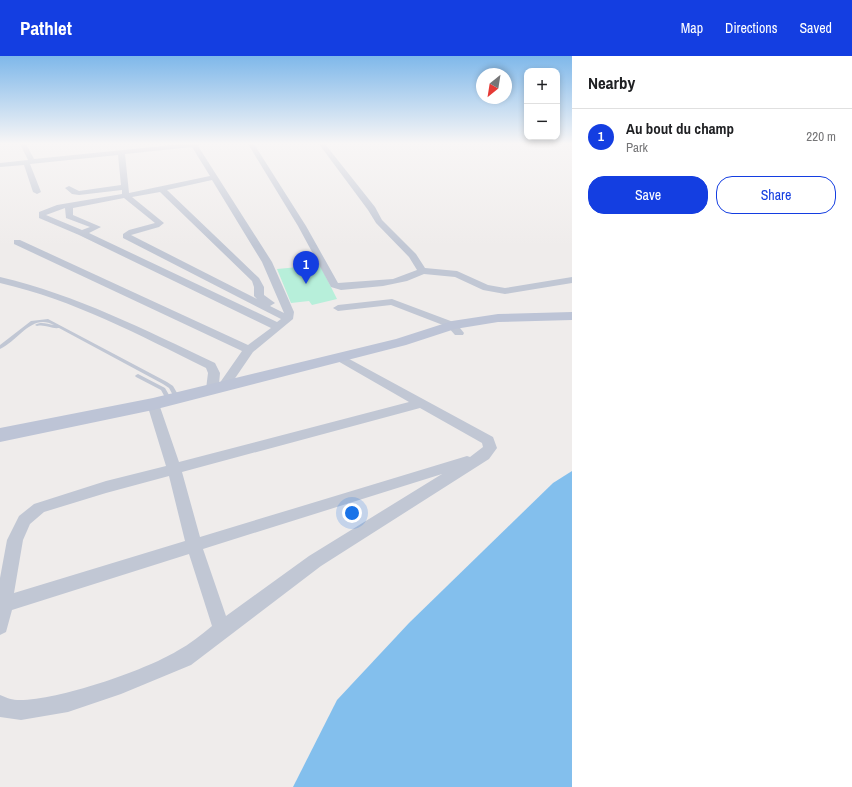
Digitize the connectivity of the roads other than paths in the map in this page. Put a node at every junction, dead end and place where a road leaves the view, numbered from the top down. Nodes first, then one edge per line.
1 (33, 178) edge
2 (124, 178) edge
3 (206, 178) edge
4 (216, 178) edge
5 (272, 178) edge
6 (348, 178) edge
7 (69, 188) dead end
8 (162, 189) junction
9 (37, 192) dead end
10 (126, 192) junction
11 (70, 205) junction
12 (82, 234) junction
13 (17, 242) dead end
14 (422, 271) junction
15 (0, 280) edge
16 (572, 280) edge
17 (338, 308) dead end
18 (288, 315) junction
19 (572, 316) edge
20 (37, 325) dead end
21 (59, 326) junction
22 (572, 326) edge
23 (278, 327) junction
24 (455, 329) junction
25 (0, 347) edge
26 (249, 350) junction
27 (340, 358) junction
28 (138, 376) dead end
29 (218, 388) junction
30 (166, 401) junction
31 (421, 403) junction
32 (0, 435) edge
33 (484, 455) junction
34 (174, 468) junction
35 (194, 546) junction
36 (4, 604) junction
37 (0, 626) edge
38 (222, 629) junction
39 (0, 705) edge

1 - 9 street
2 - 10 street
3 - 8 street
4 - 18 street
5 - 14 street
6 - 14 street
7 - 10 street
8 - 10 street
8 - 18 street
10 - 11 street
10 - 18 street
11 - 12 street
11 - 12 street
12 - 23 street
13 - 26 street
14 - 16 street
15 - 29 street
17 - 24 street
18 - 23 street
19 - 24 street
20 - 21 lane
21 - 25 lane
21 - 30 lane
22 - 24 street
23 - 26 street
24 - 27 street
26 - 29 street
27 - 29 street
27 - 31 street
28 - 30 lane
29 - 30 street
30 - 32 street
30 - 34 street
31 - 33 street
31 - 34 street
33 - 35 street
33 - 38 street
34 - 35 street
34 - 36 street
35 - 36 street
35 - 38 street
36 - 37 street
38 - 39 street

